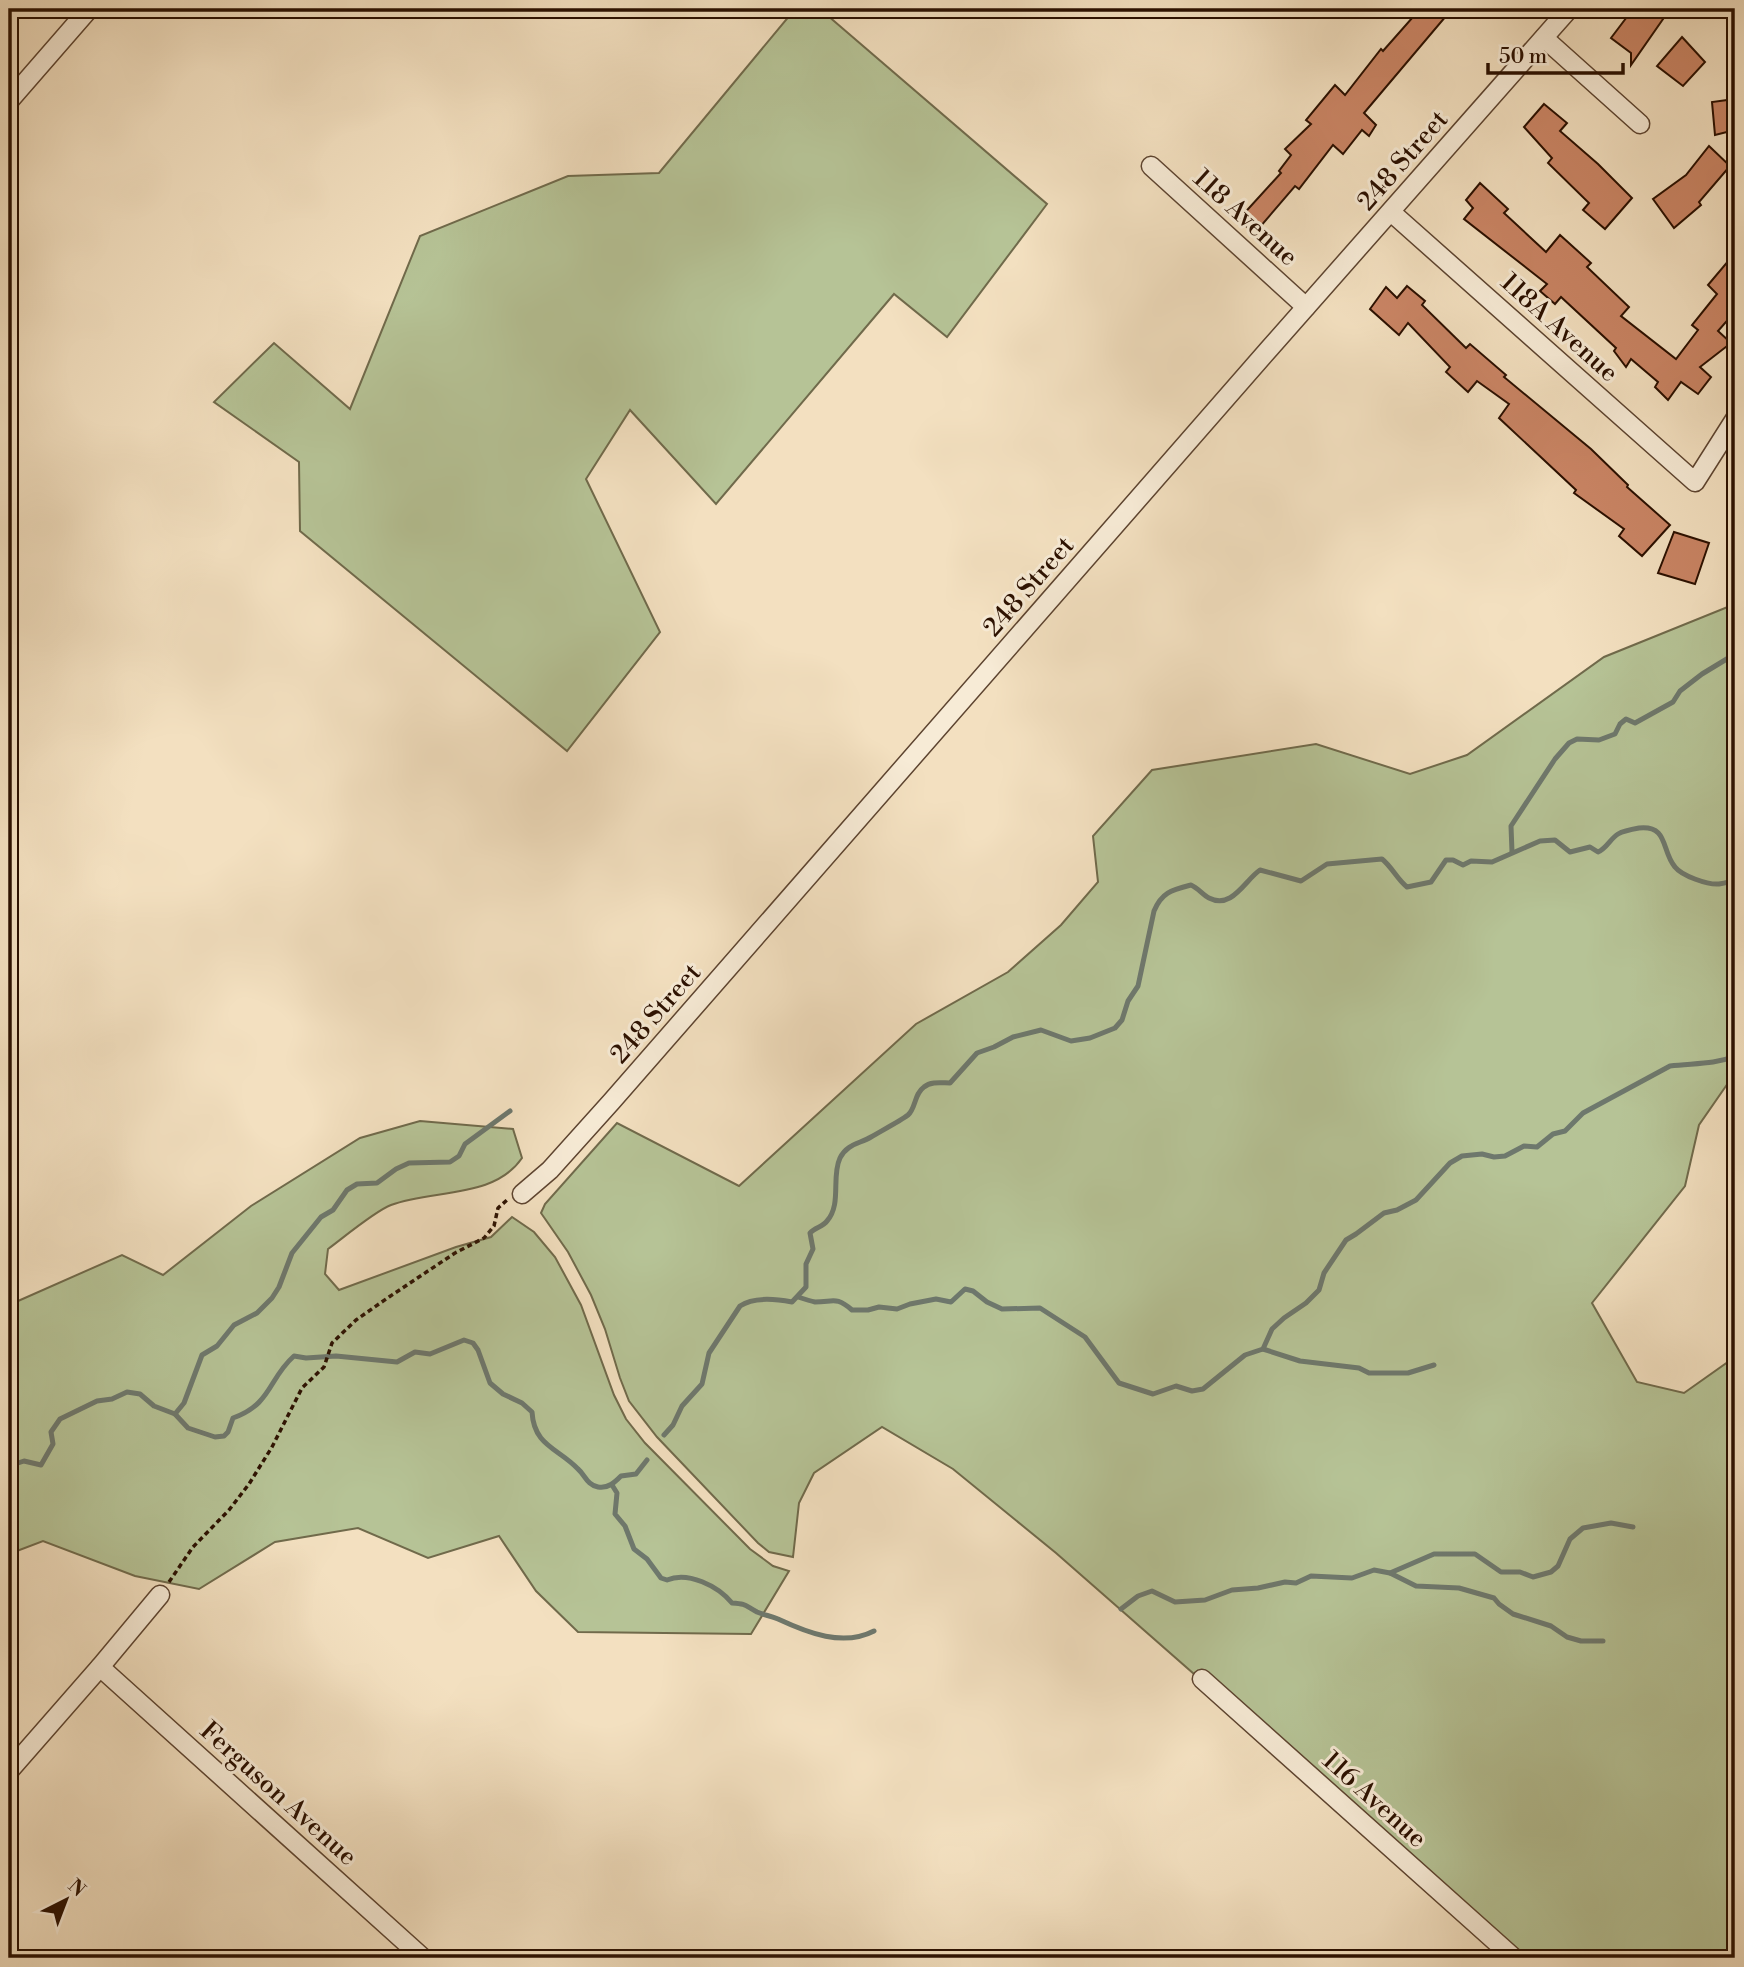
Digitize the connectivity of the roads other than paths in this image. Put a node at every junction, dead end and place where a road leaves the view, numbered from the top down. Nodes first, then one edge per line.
1 (89, 9) edge
2 (1569, 9) edge
3 (1545, 38) junction
4 (9, 101) edge
5 (1640, 124) dead end
6 (1151, 166) dead end
7 (1391, 212) junction
8 (1306, 307) junction
9 (1735, 419) edge
10 (522, 1194) road end
11 (160, 1595) road end
12 (100, 1667) junction
13 (1202, 1679) dead end
14 (9, 1771) edge
15 (423, 1958) edge
16 (1514, 1958) edge

1 - 4 street
2 - 3 street, 248 Street
3 - 5 street
3 - 7 street, 248 Street
6 - 8 street, 118 Avenue
7 - 8 street, 248 Street
7 - 9 street, 118A Avenue
8 - 10 street, 248 Street
11 - 12 street
12 - 14 street
12 - 15 street, Ferguson Avenue
13 - 16 street, 116 Avenue

